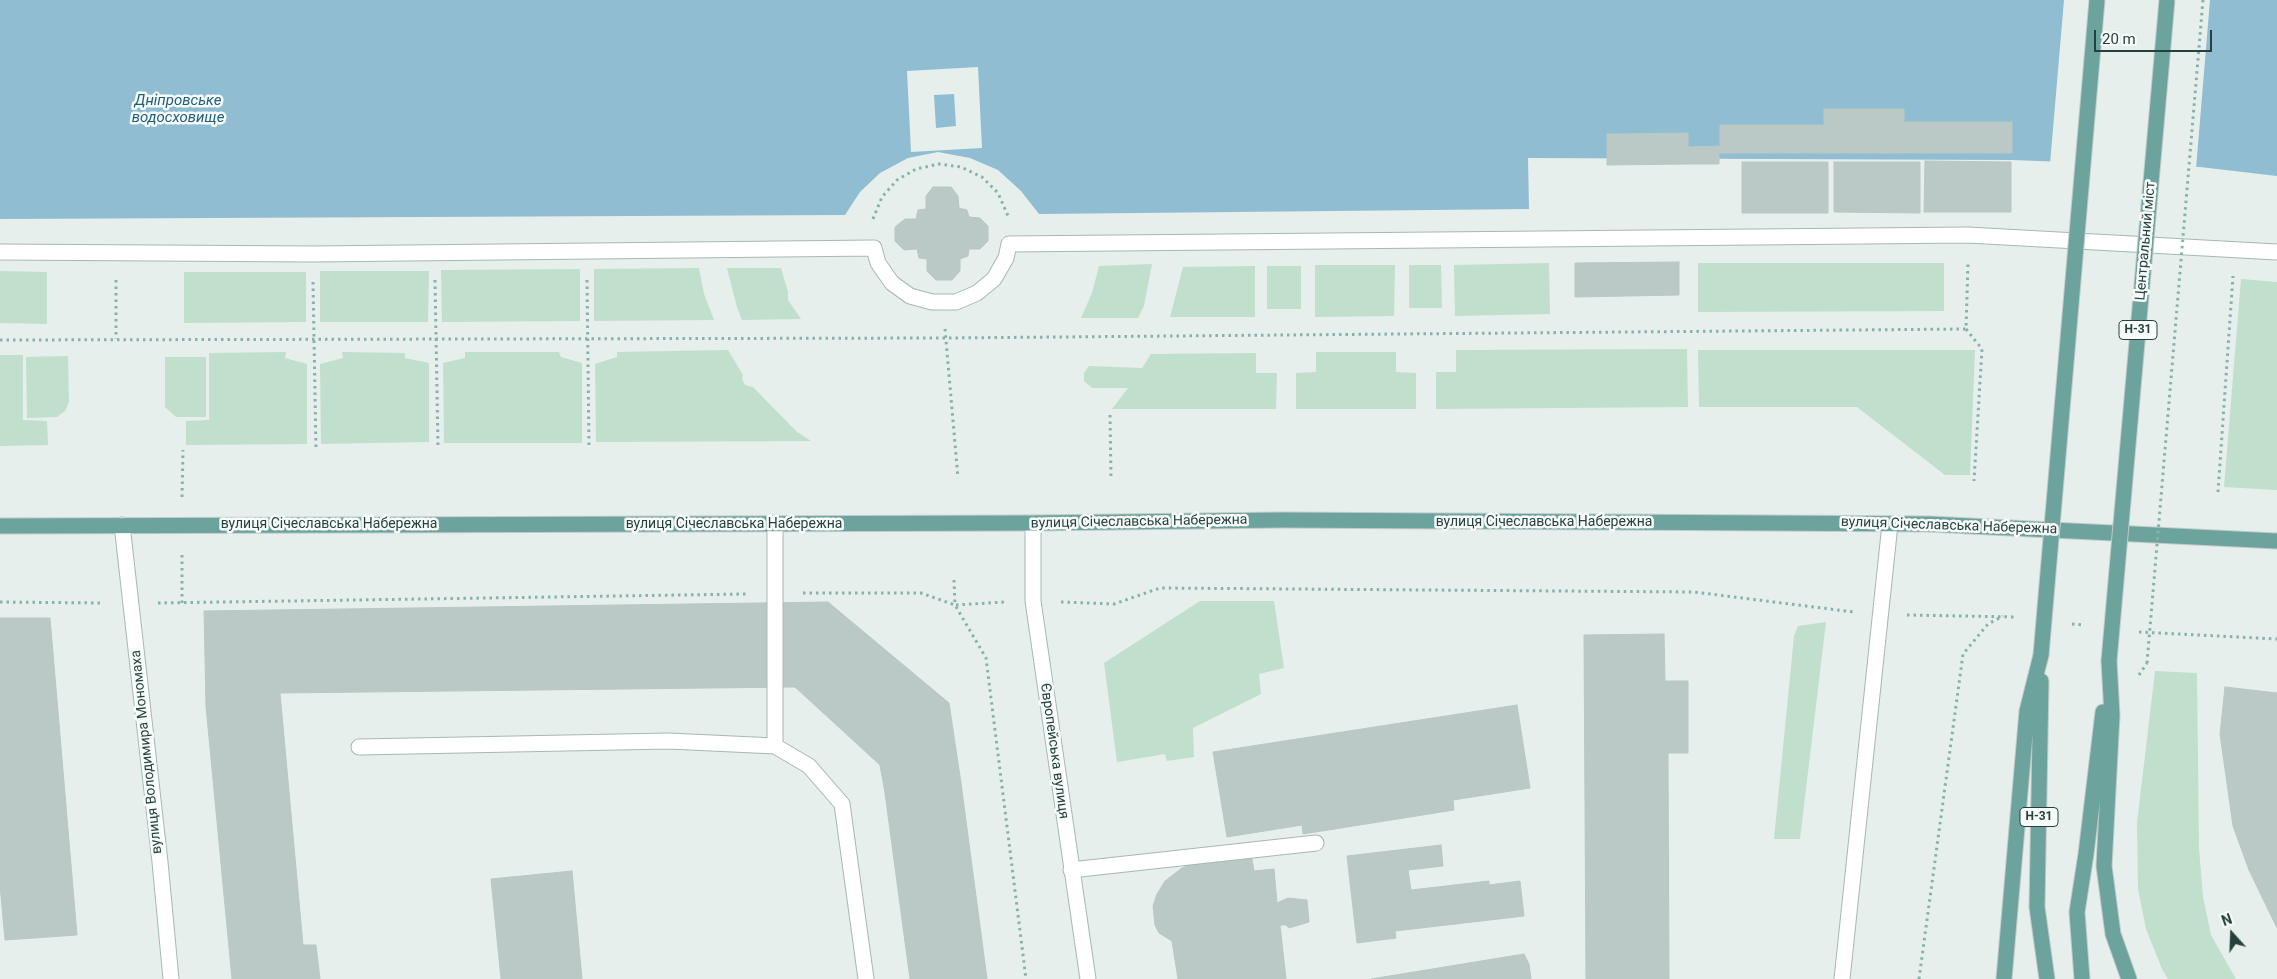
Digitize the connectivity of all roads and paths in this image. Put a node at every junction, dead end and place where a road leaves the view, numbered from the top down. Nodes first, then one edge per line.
1 (2097, 0) edge
2 (2166, 0) edge
3 (2203, 0) edge
4 (1968, 235) junction
5 (1009, 244) junction
6 (874, 248) junction
7 (2235, 248) junction
8 (587, 251) junction
9 (0, 252) edge
10 (2277, 252) edge
11 (435, 253) junction
12 (313, 254) junction
13 (116, 286) dead end
14 (944, 302) junction
15 (1966, 329) junction
16 (945, 338) junction
17 (116, 339) junction
18 (436, 339) junction
19 (588, 339) junction
20 (0, 340) edge
21 (314, 340) junction
22 (1110, 415) dead end
23 (438, 447) dead end
24 (589, 447) dead end
25 (316, 449) dead end
26 (958, 478) dead end
27 (1111, 478) dead end
28 (1974, 481) dead end
29 (2218, 492) dead end
30 (1033, 523) junction
31 (776, 524) junction
32 (1890, 524) junction
33 (122, 525) junction
34 (0, 526) edge
35 (2277, 542) edge
36 (954, 580) dead end
37 (776, 593) junction
38 (1033, 601) junction
39 (0, 602) edge
40 (131, 603) junction
41 (955, 605) junction
42 (1881, 615) junction
43 (2003, 615) junction
44 (2022, 618) dead end
45 (2071, 624) dead end
46 (2090, 626) dead end
47 (2138, 632) dead end
48 (2277, 639) edge
49 (2042, 655) junction
50 (2109, 661) junction
51 (2147, 663) dead end
52 (775, 746) junction
53 (359, 747) dead end
54 (1316, 843) dead end
55 (1071, 870) junction
56 (171, 979) edge
57 (866, 979) edge
58 (1026, 979) edge
59 (1088, 979) edge
60 (1842, 979) edge
61 (1919, 979) edge
62 (2004, 979) edge
63 (2047, 979) edge
64 (2082, 979) edge
65 (2129, 979) edge

1 - 49 main road, Н-31, bridge
2 - 50 main road, Центральний міст / Н-31, bridge
3 - 51 path, bridge
4 - 5 street
4 - 7 street
4 - 15 path
5 - 6 path
5 - 14 street
6 - 8 street
6 - 14 street
7 - 10 street
7 - 29 path
8 - 11 street
8 - 19 path
9 - 12 street
11 - 12 street
11 - 18 path
12 - 21 path
13 - 17 path
14 - 16 path
15 - 16 path
15 - 28 path
16 - 19 path
16 - 26 path
17 - 20 path
17 - 21 path
18 - 19 path
18 - 21 path
18 - 23 path
19 - 24 path
21 - 25 path
22 - 27 path
30 - 31 main road, вулиця Січеславська Набережна
30 - 32 main road, вулиця Січеславська Набережна
30 - 38 street, Європейська вулиця
31 - 33 main road, вулиця Січеславська Набережна
31 - 37 street
32 - 35 main road, вулиця Січеславська Набережна
32 - 42 street
33 - 34 main road, вулиця Січеславська Набережна
33 - 40 street, вулиця Володимира Мономаха
36 - 41 path
37 - 40 path
37 - 41 path
37 - 52 street
38 - 41 path
38 - 42 path
38 - 55 street, Європейська вулиця
39 - 40 path
40 - 56 street, вулиця Володимира Мономаха
41 - 58 path
42 - 43 path
42 - 60 street
43 - 44 path
43 - 61 path
45 - 46 path
47 - 48 path
49 - 62 main road
49 - 63 main road, Н-31
50 - 64 main road, Н-31
50 - 65 main road
52 - 53 street
52 - 57 street
54 - 55 street
55 - 59 street, Європейська вулиця

